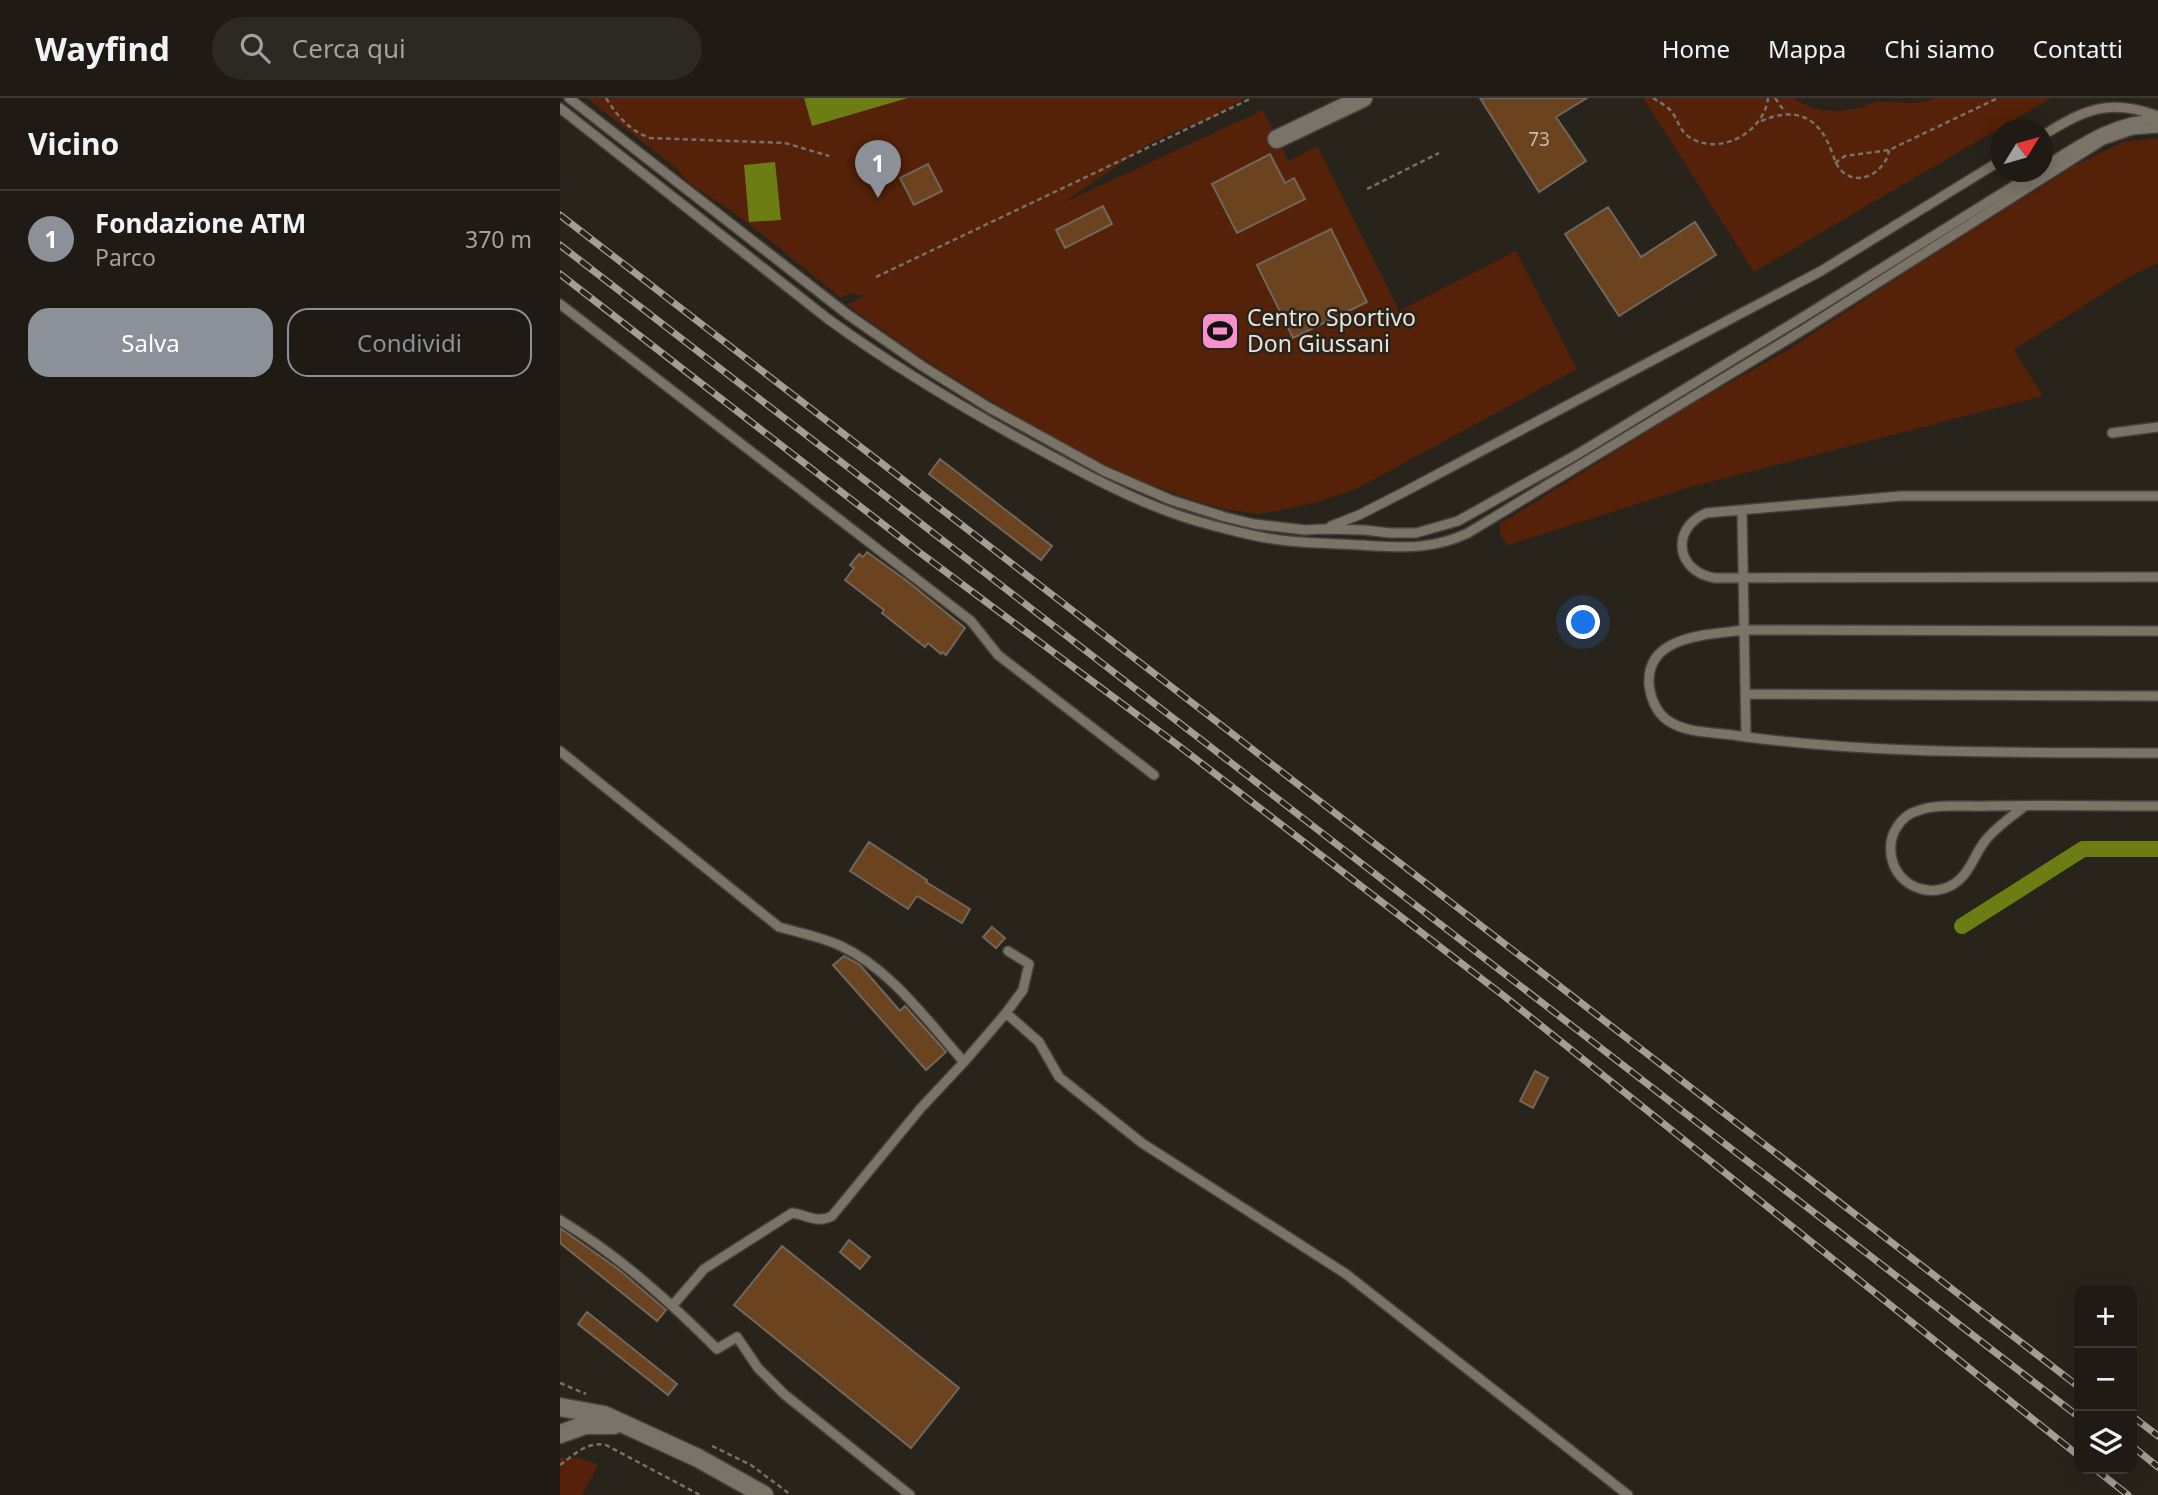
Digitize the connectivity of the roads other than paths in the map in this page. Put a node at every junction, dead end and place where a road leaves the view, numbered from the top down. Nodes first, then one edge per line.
1 (569, 98) edge
2 (1363, 98) edge
3 (560, 108) edge
4 (2158, 117) edge
5 (2053, 128) edge
6 (2158, 128) edge
7 (1277, 139) dead end
8 (2053, 162) edge
9 (1990, 167) edge
10 (2020, 182) edge
11 (560, 304) edge
12 (2158, 427) edge
13 (2112, 433) dead end
14 (2158, 496) edge
15 (1742, 510) junction
16 (1323, 529) junction
17 (2158, 577) edge
18 (1743, 578) junction
19 (1744, 630) junction
20 (2158, 631) edge
21 (1746, 694) junction
22 (2158, 696) edge
23 (1746, 737) junction
24 (560, 751) edge
25 (2158, 752) edge
26 (1154, 775) dead end
27 (2025, 806) junction
28 (2158, 806) edge
29 (1008, 951) dead end
30 (1006, 1013) junction
31 (964, 1062) junction
32 (560, 1220) edge
33 (673, 1305) junction
34 (560, 1406) edge
35 (624, 1425) junction
36 (560, 1434) edge
37 (764, 1495) edge
38 (910, 1495) edge
39 (1628, 1495) edge

1 - 16 lane
2 - 7 street
3 - 6 lane
4 - 5 lane
4 - 8 lane
9 - 16 lane
10 - 16 lane
11 - 26 lane
12 - 13 lane
14 - 15 lane
15 - 18 lane
15 - 18 lane
17 - 18 lane
18 - 19 lane
19 - 20 lane
19 - 21 lane
19 - 23 lane
21 - 22 lane
21 - 23 lane
23 - 25 lane
24 - 31 lane
27 - 27 lane
27 - 28 lane
29 - 30 lane
30 - 31 lane
30 - 39 lane
31 - 33 lane
32 - 33 lane
33 - 38 lane
34 - 35 street
35 - 36 street
35 - 37 street

